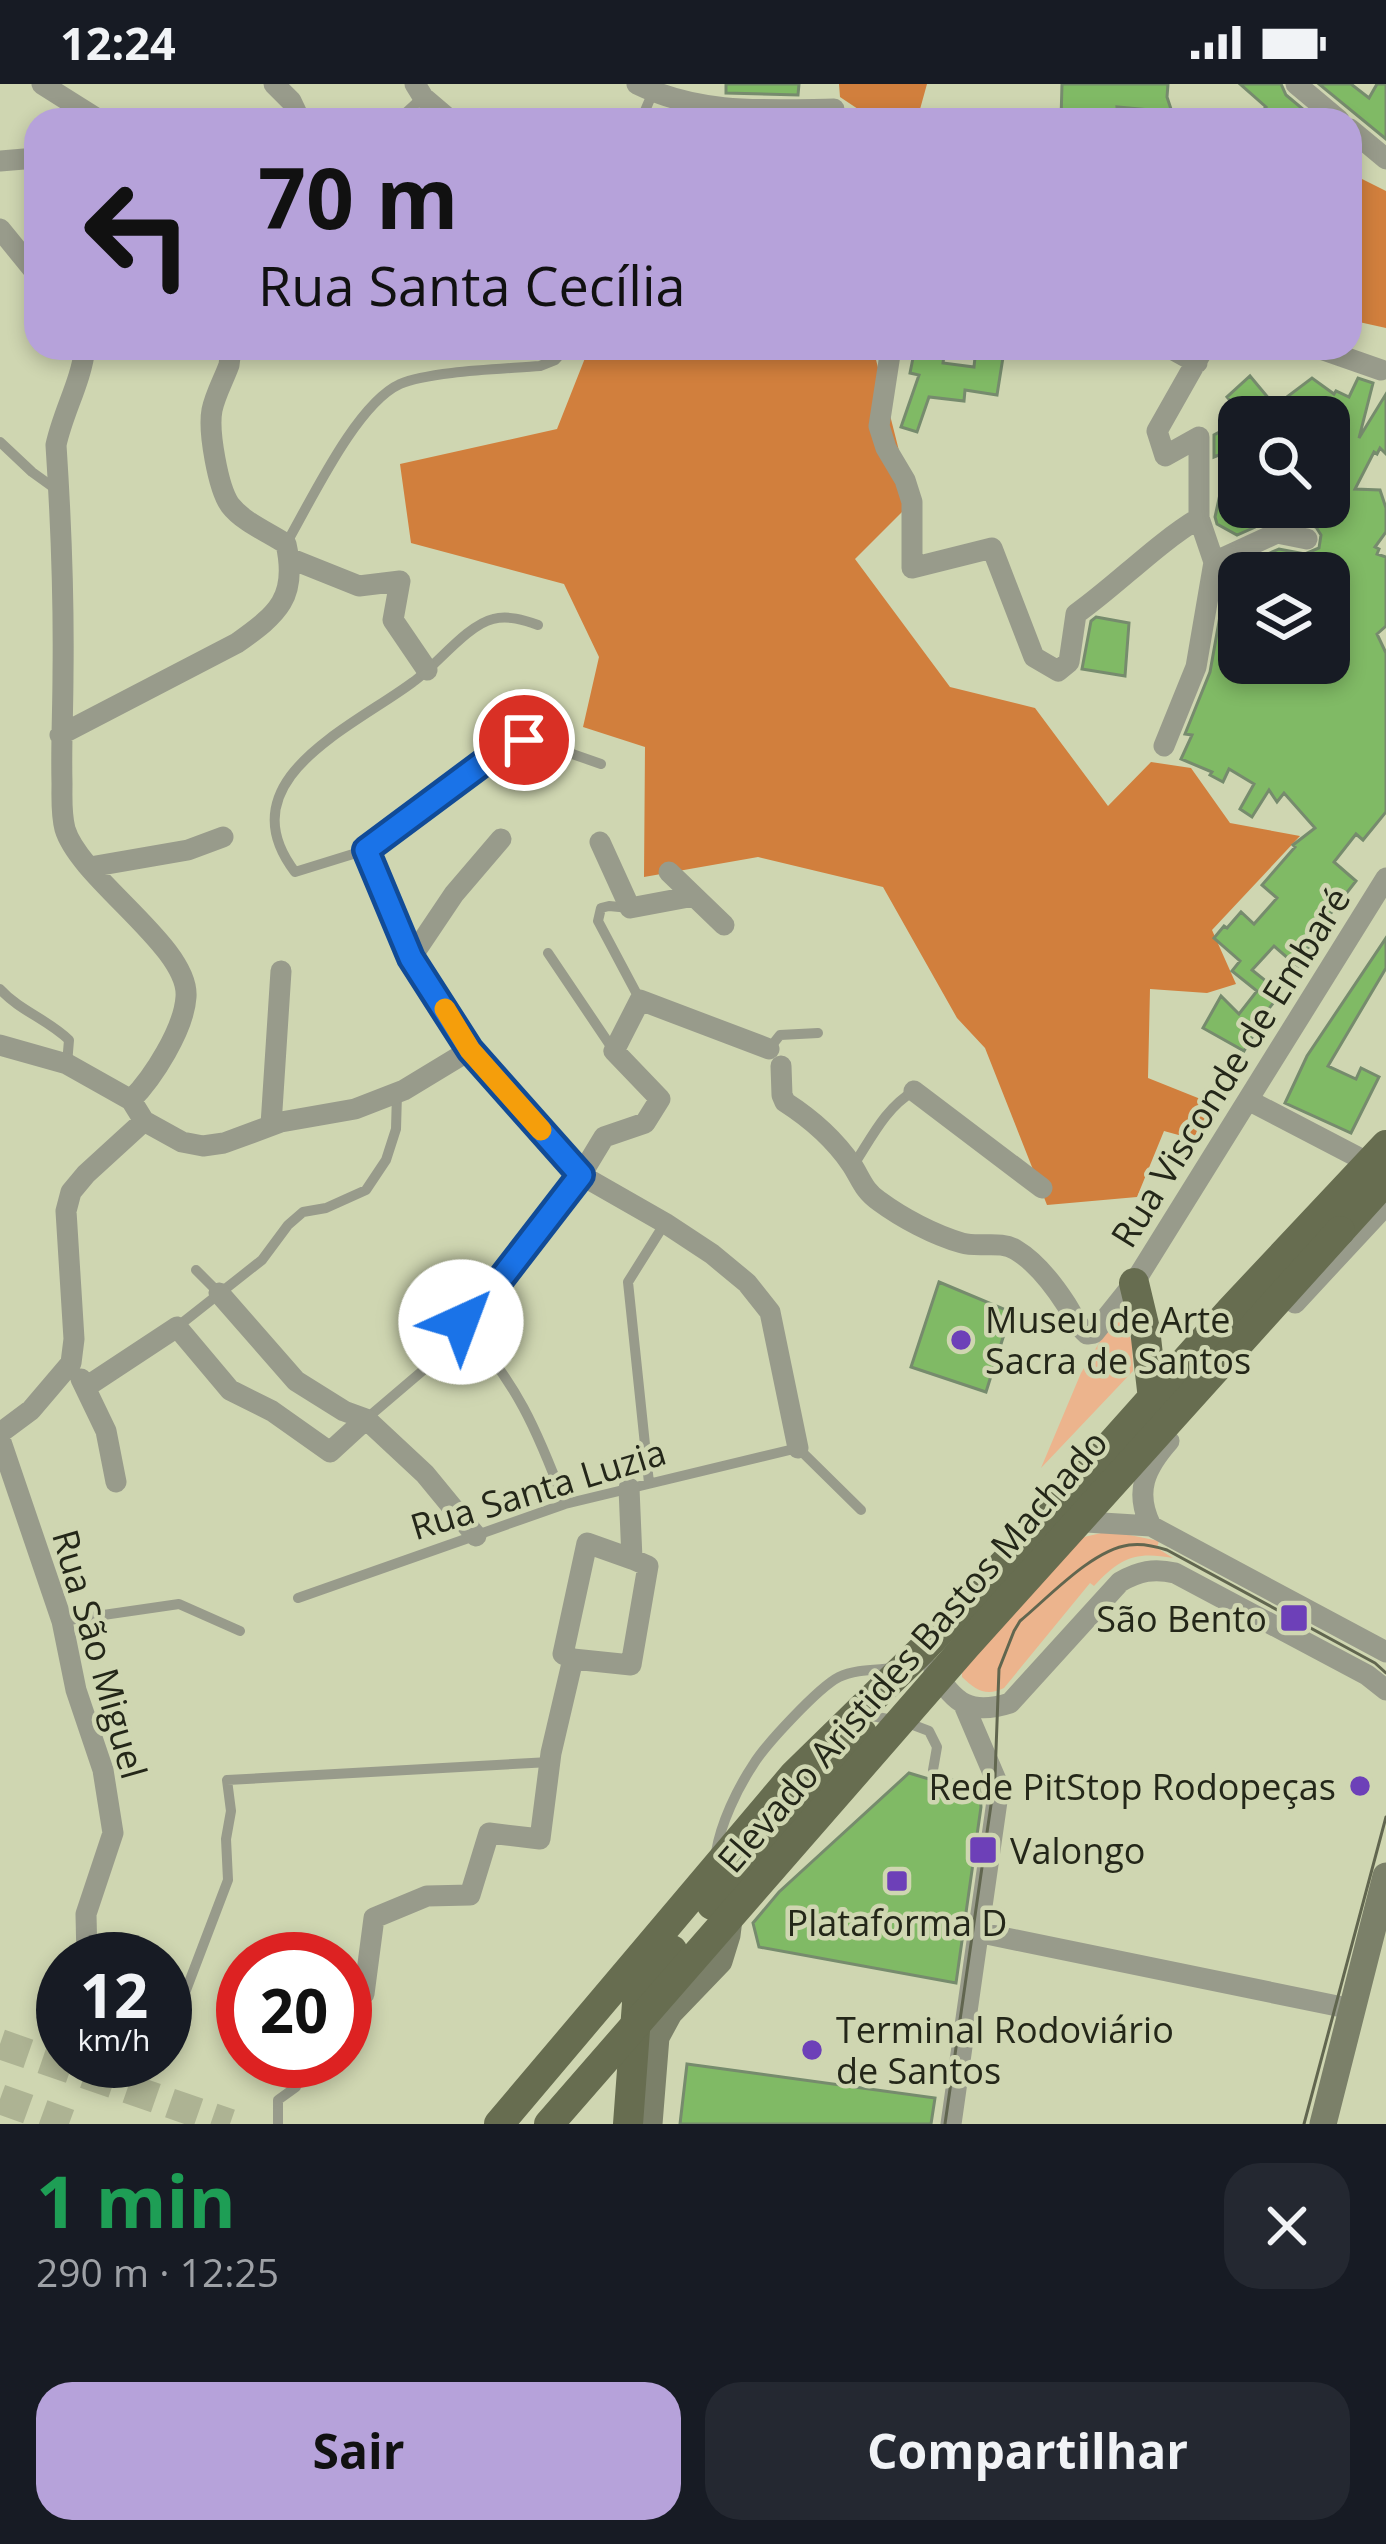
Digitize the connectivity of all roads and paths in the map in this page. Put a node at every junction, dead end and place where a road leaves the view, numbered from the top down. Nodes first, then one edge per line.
1 (41, 84) edge
2 (274, 84) edge
3 (1296, 84) edge
4 (645, 88) edge
5 (80, 108) edge
6 (294, 108) edge
7 (705, 108) edge
8 (1325, 108) edge
9 (1362, 139) edge
10 (1386, 159) edge
11 (0, 230) edge
12 (24, 259) edge
13 (82, 360) edge
14 (228, 360) edge
15 (555, 360) edge
16 (889, 360) edge
17 (1198, 360) edge
18 (1352, 360) edge
19 (1381, 370) dead end
20 (0, 442) edge
21 (59, 491) junction
22 (1199, 518) junction
23 (1307, 538) dead end
24 (288, 551) junction
25 (1214, 562) junction
26 (538, 625) dead end
27 (428, 670) junction
28 (60, 735) junction
29 (1163, 746) dead end
30 (601, 764) dead end
31 (223, 837) dead end
32 (501, 839) dead end
33 (600, 842) dead end
34 (366, 850) junction
35 (90, 867) junction
36 (669, 872) dead end
37 (1386, 878) edge
38 (694, 896) junction
39 (630, 908) junction
40 (724, 925) dead end
41 (548, 953) dead end
42 (411, 958) junction
43 (281, 971) dead end
44 (0, 989) edge
45 (640, 1000) junction
46 (818, 1033) dead end
47 (0, 1045) edge
48 (470, 1050) junction
49 (614, 1051) junction
50 (775, 1057) junction
51 (67, 1064) junction
52 (919, 1089) joint
53 (397, 1093) junction
54 (131, 1100) junction
55 (1248, 1100) junction
56 (144, 1121) junction
57 (272, 1125) junction
58 (1380, 1162) edge
59 (853, 1166) junction
60 (581, 1175) junction
61 (1042, 1188) dead end
62 (1386, 1205) edge
63 (665, 1223) junction
64 (196, 1270) dead end
65 (1134, 1283) junction
66 (219, 1293) junction
67 (461, 1322) junction
68 (177, 1327) junction
69 (71, 1364) junction
70 (86, 1387) junction
71 (1154, 1399) junction
72 (366, 1419) junction
73 (0, 1436) edge
74 (798, 1448) junction
75 (116, 1482) dead end
76 (639, 1485) junction
77 (565, 1504) junction
78 (861, 1510) dead end
79 (1045, 1520) junction
80 (1151, 1526) junction
81 (476, 1536) junction
82 (632, 1559) junction
83 (298, 1598) dead end
84 (62, 1621) junction
85 (240, 1631) dead end
86 (1386, 1652) edge
87 (916, 1655) junction
88 (573, 1659) junction
89 (1386, 1690) edge
90 (964, 1705) junction
91 (866, 1715) junction
92 (550, 1762) junction
93 (932, 1770) dead end
94 (1386, 1876) edge
95 (722, 1877) junction
96 (86, 1932) edge
97 (977, 1932) junction
98 (372, 1933) edge
99 (192, 1969) edge
100 (1352, 2009) junction
101 (295, 2088) edge
102 (278, 2124) edge
103 (500, 2124) edge
104 (549, 2124) edge
105 (628, 2124) edge
106 (649, 2124) edge
107 (951, 2124) edge
108 (1323, 2124) edge

1 - 5 street
2 - 6 street
3 - 8 street
4 - 7 street
9 - 10 street
11 - 12 street
13 - 21 street
14 - 24 street
15 - 24 lane
16 - 22 street
17 - 22 street
18 - 19 street
20 - 21 lane
21 - 28 street
22 - 25 street
23 - 25 street
24 - 27 street
24 - 28 street
25 - 29 street
26 - 27 lane
27 - 34 lane
28 - 35 street
30 - 34 lane
31 - 35 street
32 - 42 street
33 - 39 street
34 - 42 street
35 - 54 street
36 - 38 street
37 - 55 street, Rua Visconde de Embaré
38 - 39 street
38 - 40 street
39 - 45 lane
41 - 49 lane
42 - 48 street
43 - 57 street
44 - 51 lane
45 - 49 street
45 - 50 street
46 - 50 lane
47 - 51 street
48 - 53 street
48 - 60 street
49 - 60 street
50 - 59 street
51 - 54 street
52 - 59 lane
52 - 61 street
53 - 57 street
53 - 66 lane
54 - 56 street
55 - 58 street
55 - 65 street, Rua Visconde de Embaré
56 - 57 street
56 - 69 street
58 - 71 main road
58 - 104 main road, Elevado Aristides Bastos Machado, bridge
59 - 65 street, Rua Visconde de Embaré
60 - 63 street
60 - 67 lane
62 - 80 street
63 - 74 street
63 - 76 lane
64 - 66 lane
65 - 71 main road
66 - 68 lane
66 - 72 street
67 - 72 lane
67 - 77 lane
68 - 70 street
68 - 72 street
69 - 70 street
69 - 73 street
70 - 75 street
71 - 79 main road
72 - 81 street
73 - 84 street, Rua São Miguel
74 - 76 lane, Rua Santa Luzia
74 - 78 lane
76 - 77 lane, Rua Santa Luzia
76 - 82 street
77 - 81 lane, Rua Santa Luzia
79 - 80 street
79 - 87 main road
80 - 86 street
81 - 83 lane, Rua Santa Luzia
82 - 88 street
82 - 88 street
84 - 85 lane
84 - 96 street, Rua São Miguel
87 - 90 street
87 - 91 main road
87 - 95 lane
88 - 92 street
89 - 90 street
90 - 97 street
91 - 93 lane
91 - 95 main road
92 - 98 street
92 - 99 lane
94 - 100 street
95 - 103 main road
95 - 105 main road
95 - 106 street
97 - 100 street
97 - 107 street
100 - 108 street
101 - 102 lane

